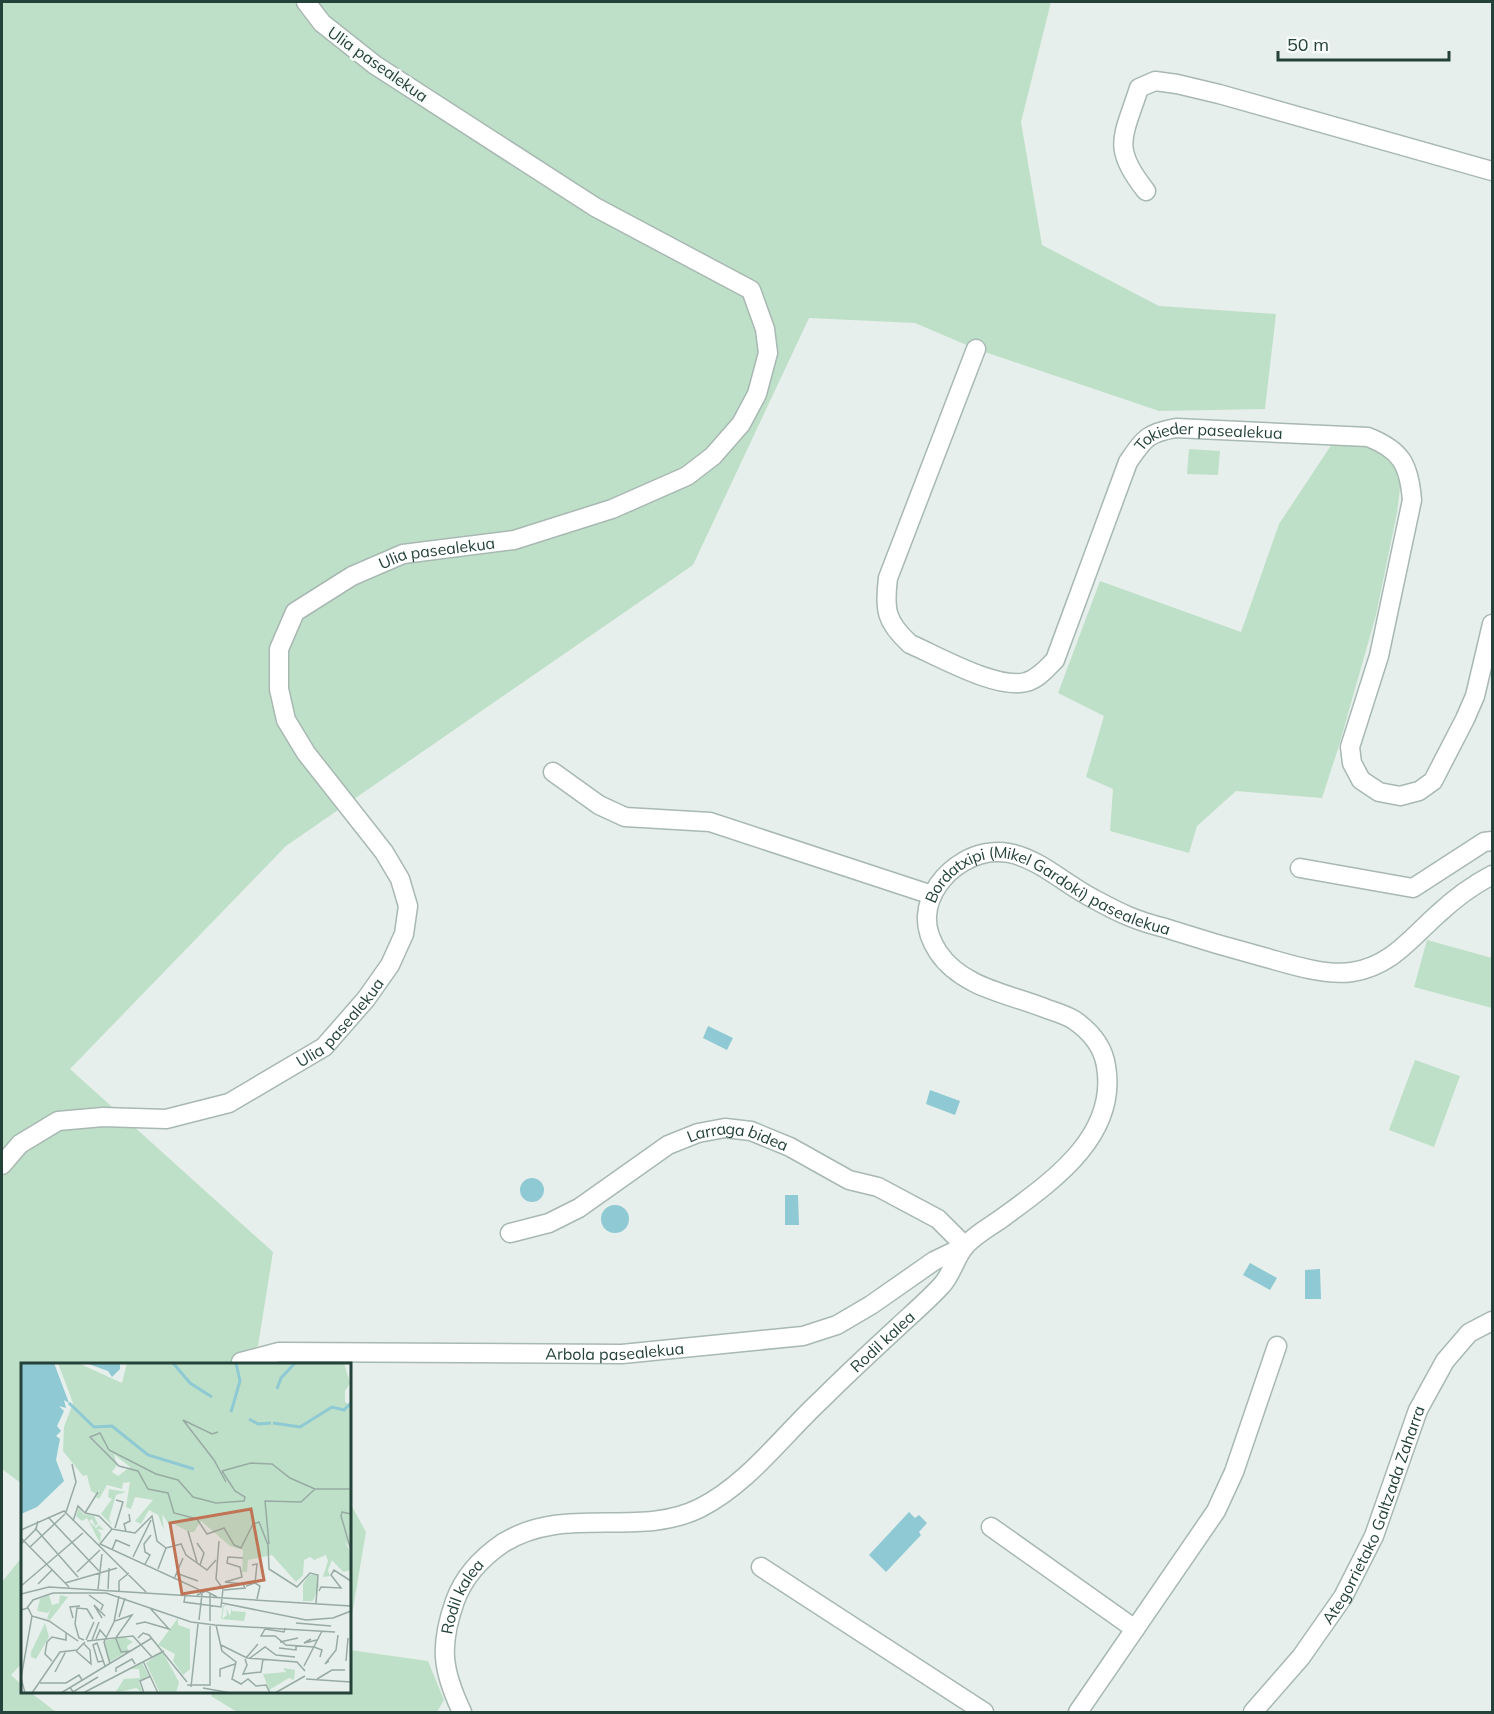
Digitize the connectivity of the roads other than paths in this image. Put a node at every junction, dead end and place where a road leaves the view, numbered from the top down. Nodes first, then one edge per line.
1 (306, 2) edge
2 (1492, 171) edge
3 (1146, 191) dead end
4 (976, 349) dead end
5 (1492, 624) edge
6 (553, 772) dead end
7 (1492, 841) edge
8 (1300, 868) dead end
9 (1492, 875) edge
10 (932, 895) junction
11 (2, 1164) edge
12 (510, 1233) dead end
13 (965, 1246) junction
14 (1492, 1321) edge
15 (1277, 1346) dead end
16 (241, 1362) dead end
17 (991, 1527) dead end
18 (761, 1567) dead end
19 (1135, 1629) junction
20 (462, 1713) edge
21 (984, 1713) edge
22 (1078, 1713) edge
23 (1253, 1713) edge

1 - 11 street, Ulia pasealekua
2 - 3 street
4 - 5 street, Tokieder pasealekua
6 - 10 street, Bordatxipi (Mikel Gardoki) pasealekua
7 - 8 street
9 - 10 street, Bordatxipi (Mikel Gardoki) pasealekua
10 - 13 street, Rodil kalea
12 - 13 street, Larraga bidea
13 - 16 street, Arbola pasealekua
13 - 20 street, Rodil kalea
14 - 23 street, Ategorrietako Galtzada Zaharra
15 - 19 street
17 - 19 street
18 - 21 street
19 - 22 street

